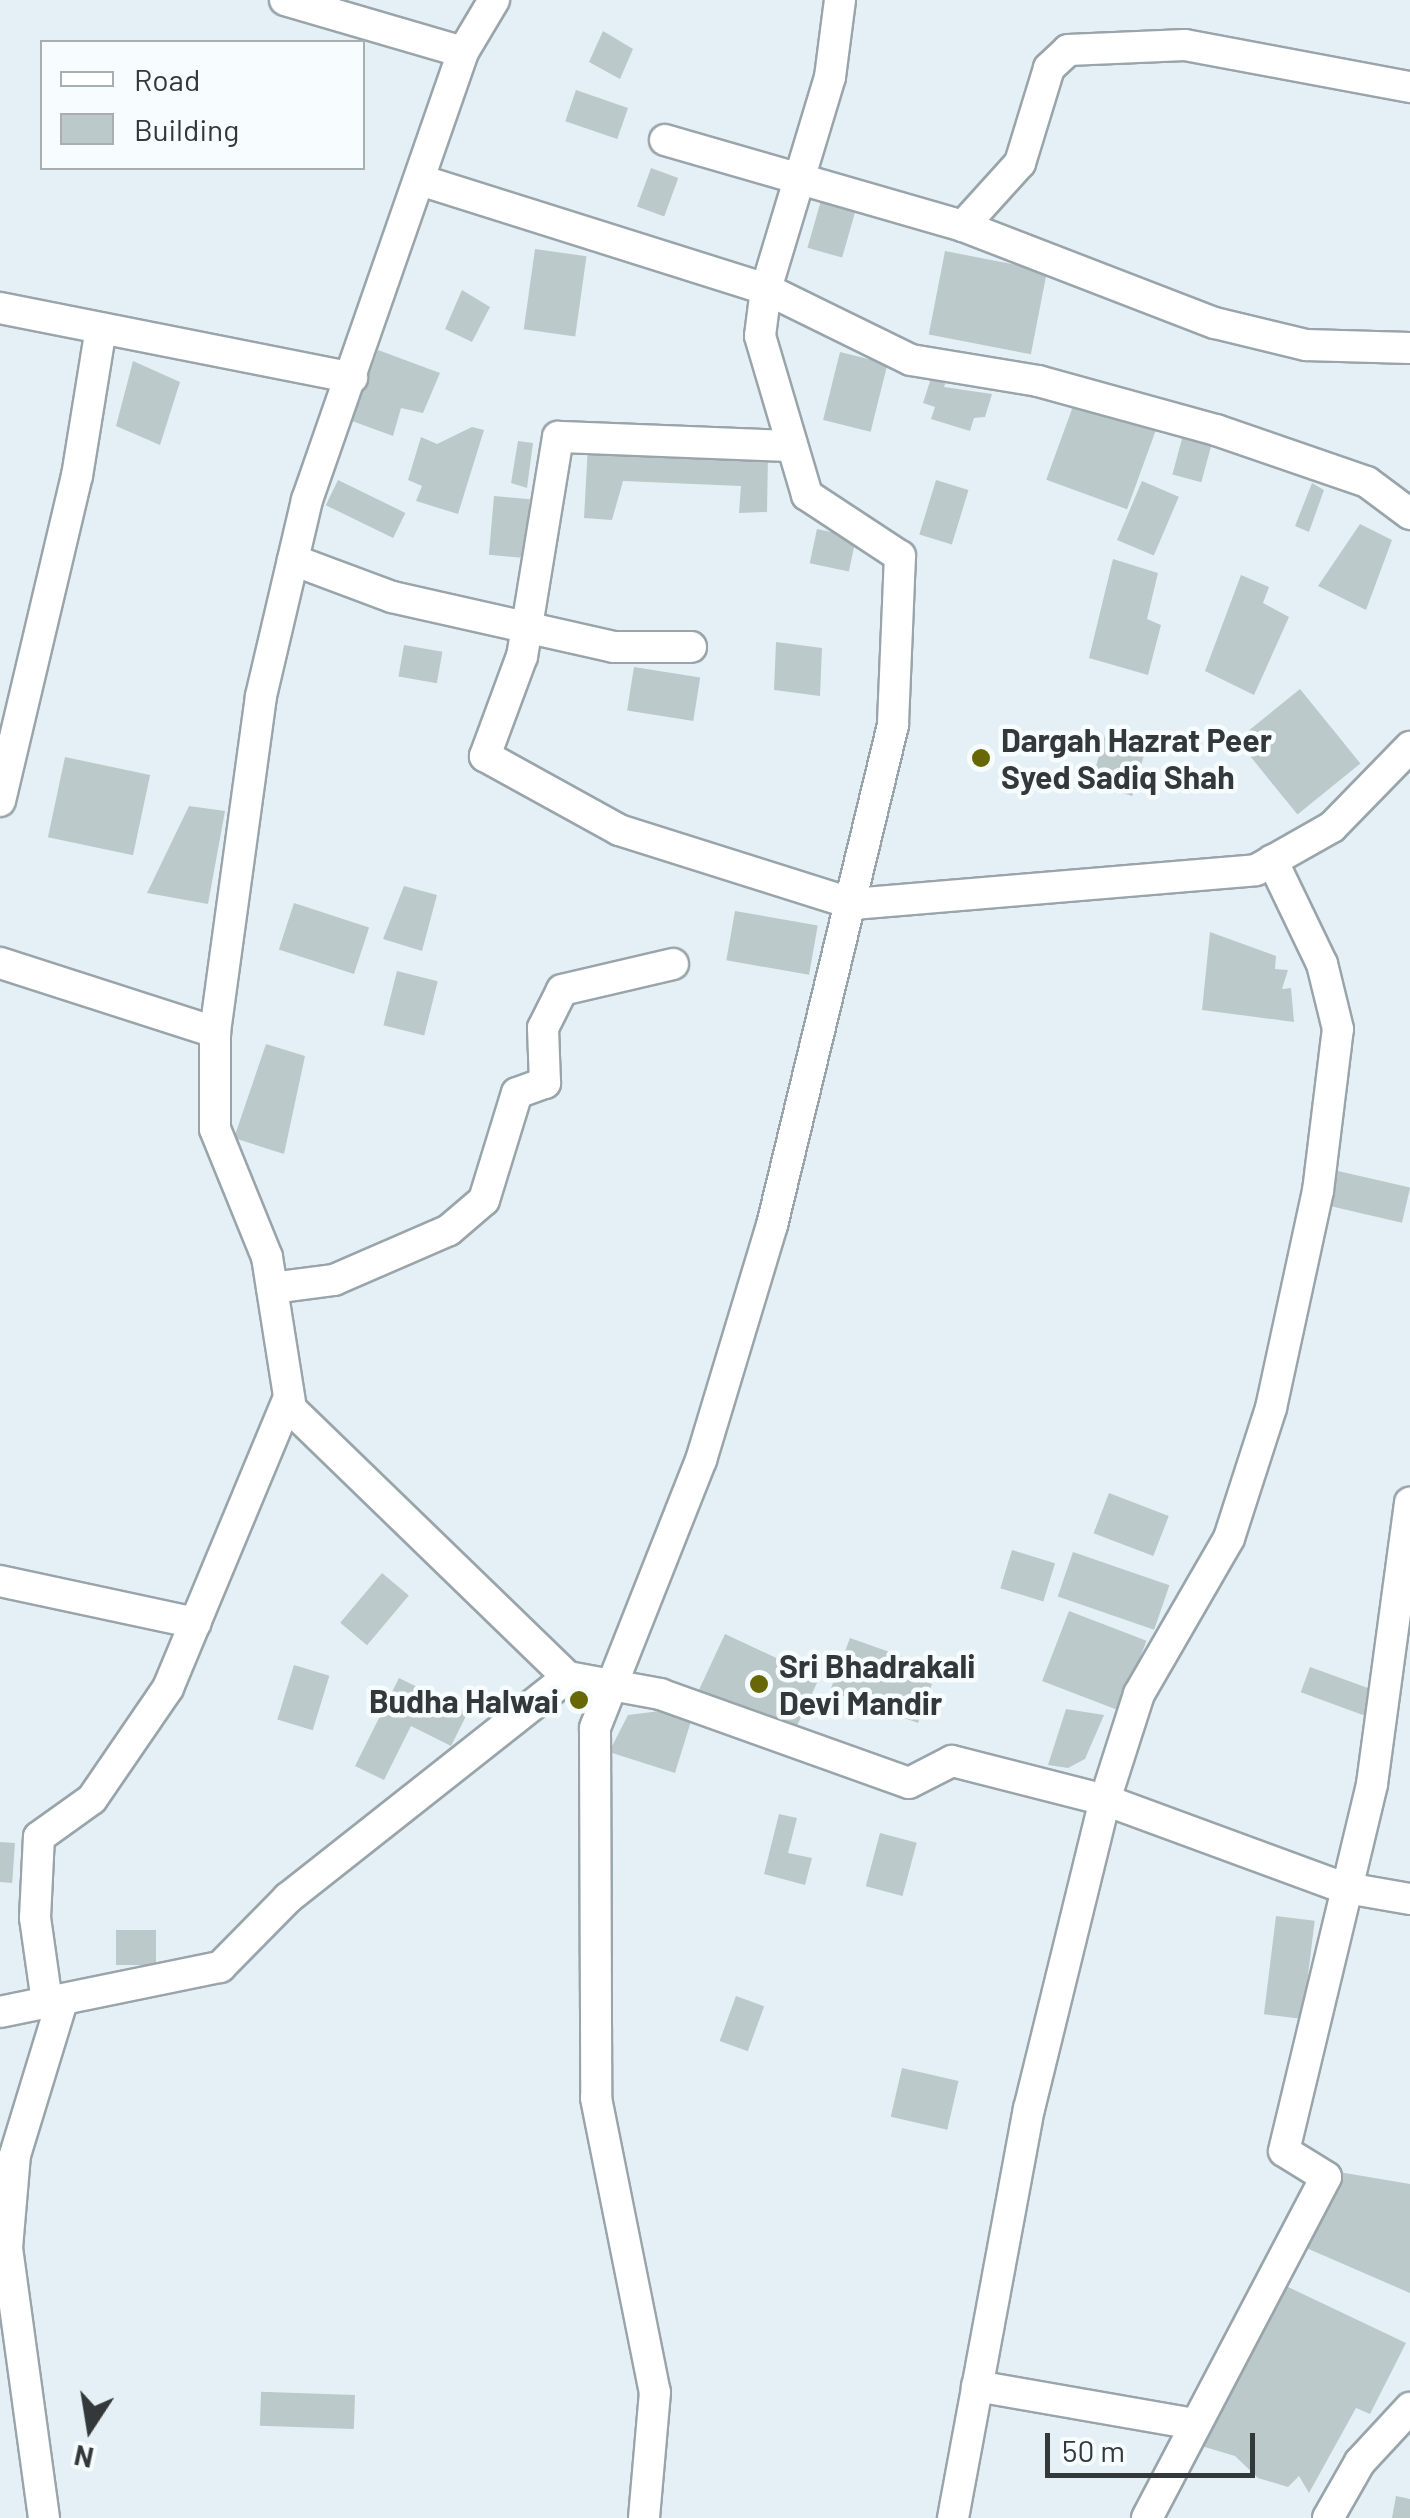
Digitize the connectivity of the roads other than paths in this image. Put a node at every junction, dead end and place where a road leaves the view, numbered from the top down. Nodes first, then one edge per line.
1 (284, 0) edge
2 (494, 0) edge
3 (840, 0) edge
4 (463, 52) junction
5 (1410, 87) edge
6 (664, 140) dead end
7 (420, 180) junction
8 (802, 180) junction
9 (963, 226) junction
10 (766, 289) junction
11 (0, 308) edge
12 (100, 334) junction
13 (1410, 348) edge
14 (352, 378) junction
15 (786, 446) junction
16 (1410, 514) edge
17 (293, 560) junction
18 (527, 627) junction
19 (690, 647) dead end
20 (1410, 747) edge
21 (0, 801) edge
22 (1272, 860) junction
23 (852, 904) junction
24 (0, 963) edge
25 (673, 964) dead end
26 (215, 1032) junction
27 (272, 1288) junction
28 (289, 1398) junction
29 (1410, 1503) edge
30 (0, 1582) edge
31 (196, 1624) junction
32 (568, 1678) junction
33 (611, 1679) junction
34 (1105, 1800) junction
35 (1340, 1887) junction
36 (1410, 1899) edge
37 (55, 2002) junction
38 (0, 2012) edge
39 (977, 2386) junction
40 (1410, 2408) edge
41 (1194, 2424) junction
42 (44, 2518) edge
43 (644, 2518) edge
44 (953, 2518) edge
45 (1147, 2518) edge
46 (1328, 2518) edge

1 - 4 street
2 - 4 street
3 - 8 street
4 - 7 street
5 - 9 street
6 - 8 street
7 - 10 street
7 - 14 street
8 - 9 street
8 - 10 street
9 - 13 street
10 - 15 street
10 - 16 street
11 - 12 street
12 - 14 street
12 - 21 street
14 - 17 street
15 - 18 street
15 - 23 street
17 - 18 street
17 - 26 street
18 - 19 street
18 - 23 street
20 - 22 street
22 - 23 street
22 - 34 street
23 - 33 street
24 - 26 street
25 - 27 street
26 - 27 street
27 - 28 street
28 - 31 street
28 - 32 street
29 - 35 street
30 - 31 street
31 - 37 street
32 - 33 street
32 - 37 street
33 - 34 street
33 - 43 street
34 - 35 street
34 - 39 street
35 - 36 street
35 - 41 street
37 - 38 street
37 - 42 street
39 - 41 street
39 - 44 street
40 - 46 street
41 - 45 street

